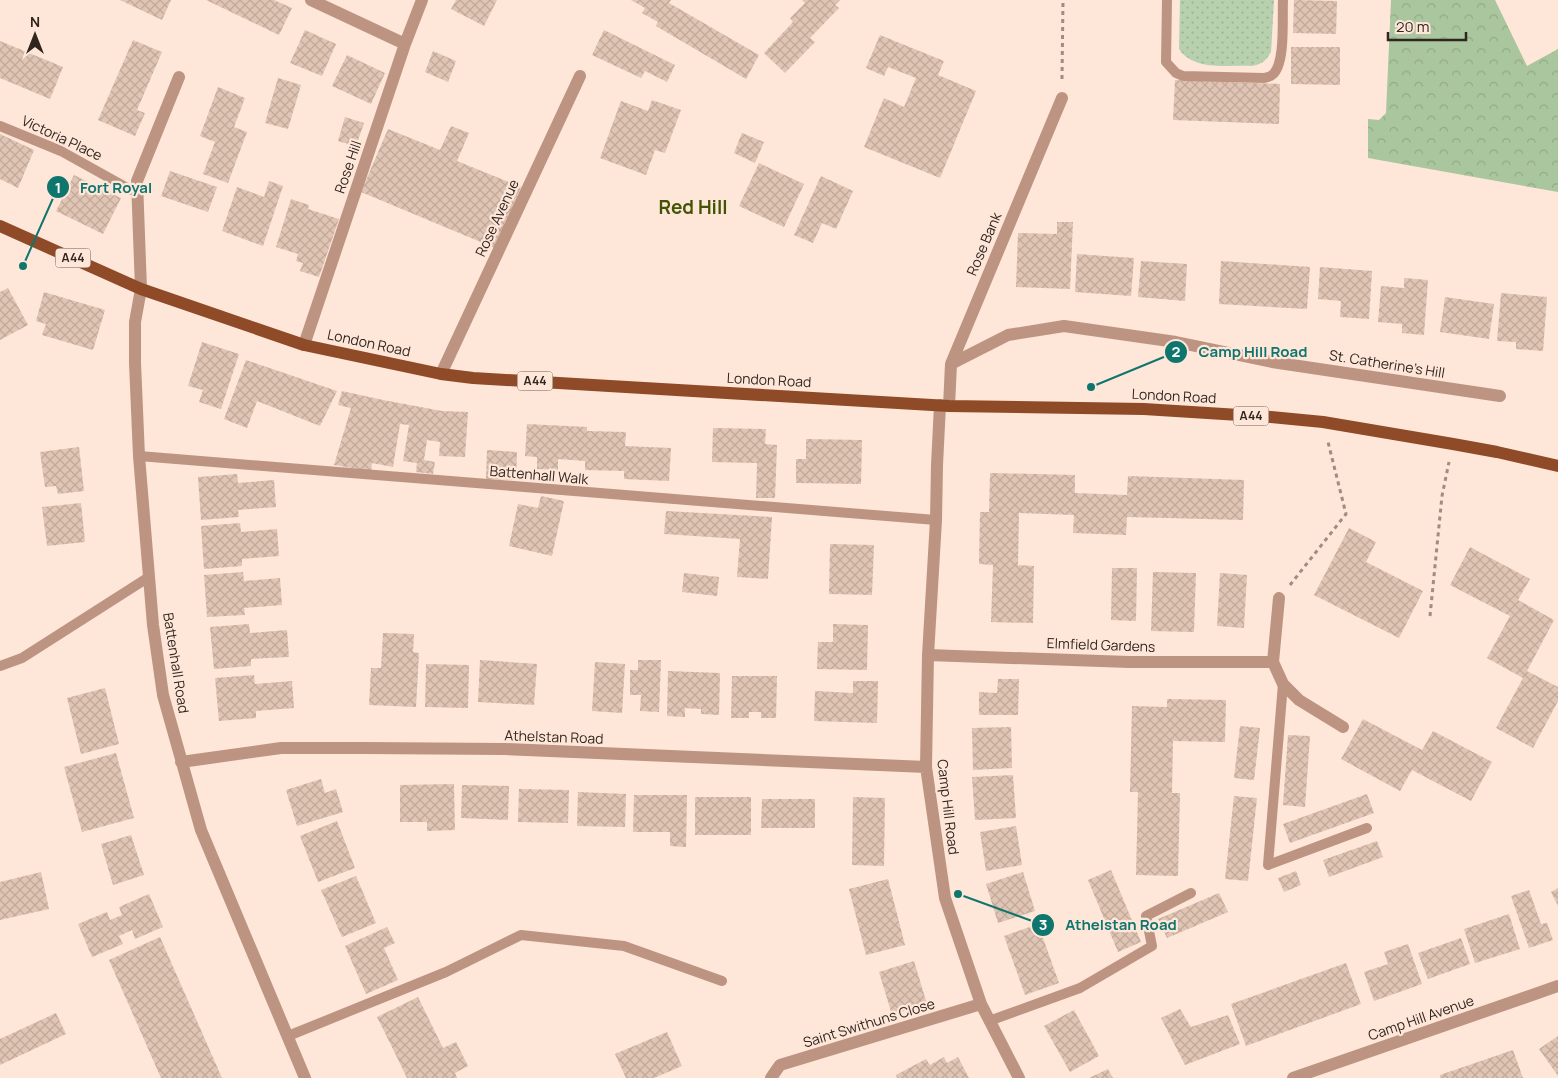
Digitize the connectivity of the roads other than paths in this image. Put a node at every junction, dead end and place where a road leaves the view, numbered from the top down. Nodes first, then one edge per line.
1 (311, 0) edge
2 (422, 0) edge
3 (1167, 0) edge
4 (1283, 0) edge
5 (405, 44) junction
6 (580, 76) dead end
7 (179, 77) dead end
8 (1062, 98) road end
9 (0, 126) edge
10 (138, 190) junction
11 (0, 226) edge
12 (141, 289) junction
13 (304, 345) junction
14 (950, 364) junction
15 (441, 374) junction
16 (1500, 396) dead end
17 (944, 405) junction
18 (139, 456) junction
19 (1558, 466) edge
20 (936, 520) junction
21 (149, 577) junction
22 (1279, 598) road end
23 (928, 655) junction
24 (1273, 662) junction
25 (0, 666) edge
26 (1283, 684) junction
27 (1343, 727) dead end
28 (181, 762) junction
29 (926, 767) junction
30 (1367, 828) dead end
31 (1191, 893) dead end
32 (722, 981) dead end
33 (1558, 986) edge
34 (981, 1004) junction
35 (989, 1021) junction
36 (288, 1036) junction
37 (305, 1078) edge
38 (771, 1078) edge
39 (1019, 1078) edge
40 (1293, 1078) edge

1 - 5 street
2 - 5 street, Rose Hill
3 - 4 lane
5 - 13 street, Rose Hill
6 - 15 street, Rose Avenue
7 - 10 street
8 - 14 street, Rose Bank
9 - 10 lane, Victoria Place
10 - 12 street
11 - 12 main road, London Road / A44
12 - 13 main road, London Road / A44
12 - 18 street, Battenhall Road
13 - 15 main road, London Road / A44
14 - 16 street, St. Catherine's Hill
14 - 17 street, Rose Bank
15 - 17 main road, London Road / A44
17 - 19 main road, London Road / A44
17 - 20 street, Camp Hill Road
18 - 20 lane, Battenhall Walk
18 - 21 street, Battenhall Road
20 - 23 street, Camp Hill Road
21 - 25 lane
21 - 28 street, Battenhall Road
22 - 24 street
23 - 24 street, Elmfield Gardens
23 - 29 street, Camp Hill Road
24 - 26 street
26 - 27 street
26 - 30 lane
28 - 29 street, Athelstan Road
28 - 36 street, Battenhall Road
29 - 34 street, Camp Hill Road
31 - 35 lane
32 - 36 lane
33 - 40 street, Camp Hill Avenue
34 - 35 street, Camp Hill Road
34 - 38 street, Saint Swithuns Close
35 - 39 street, Camp Hill Road
36 - 37 street, Battenhall Road

